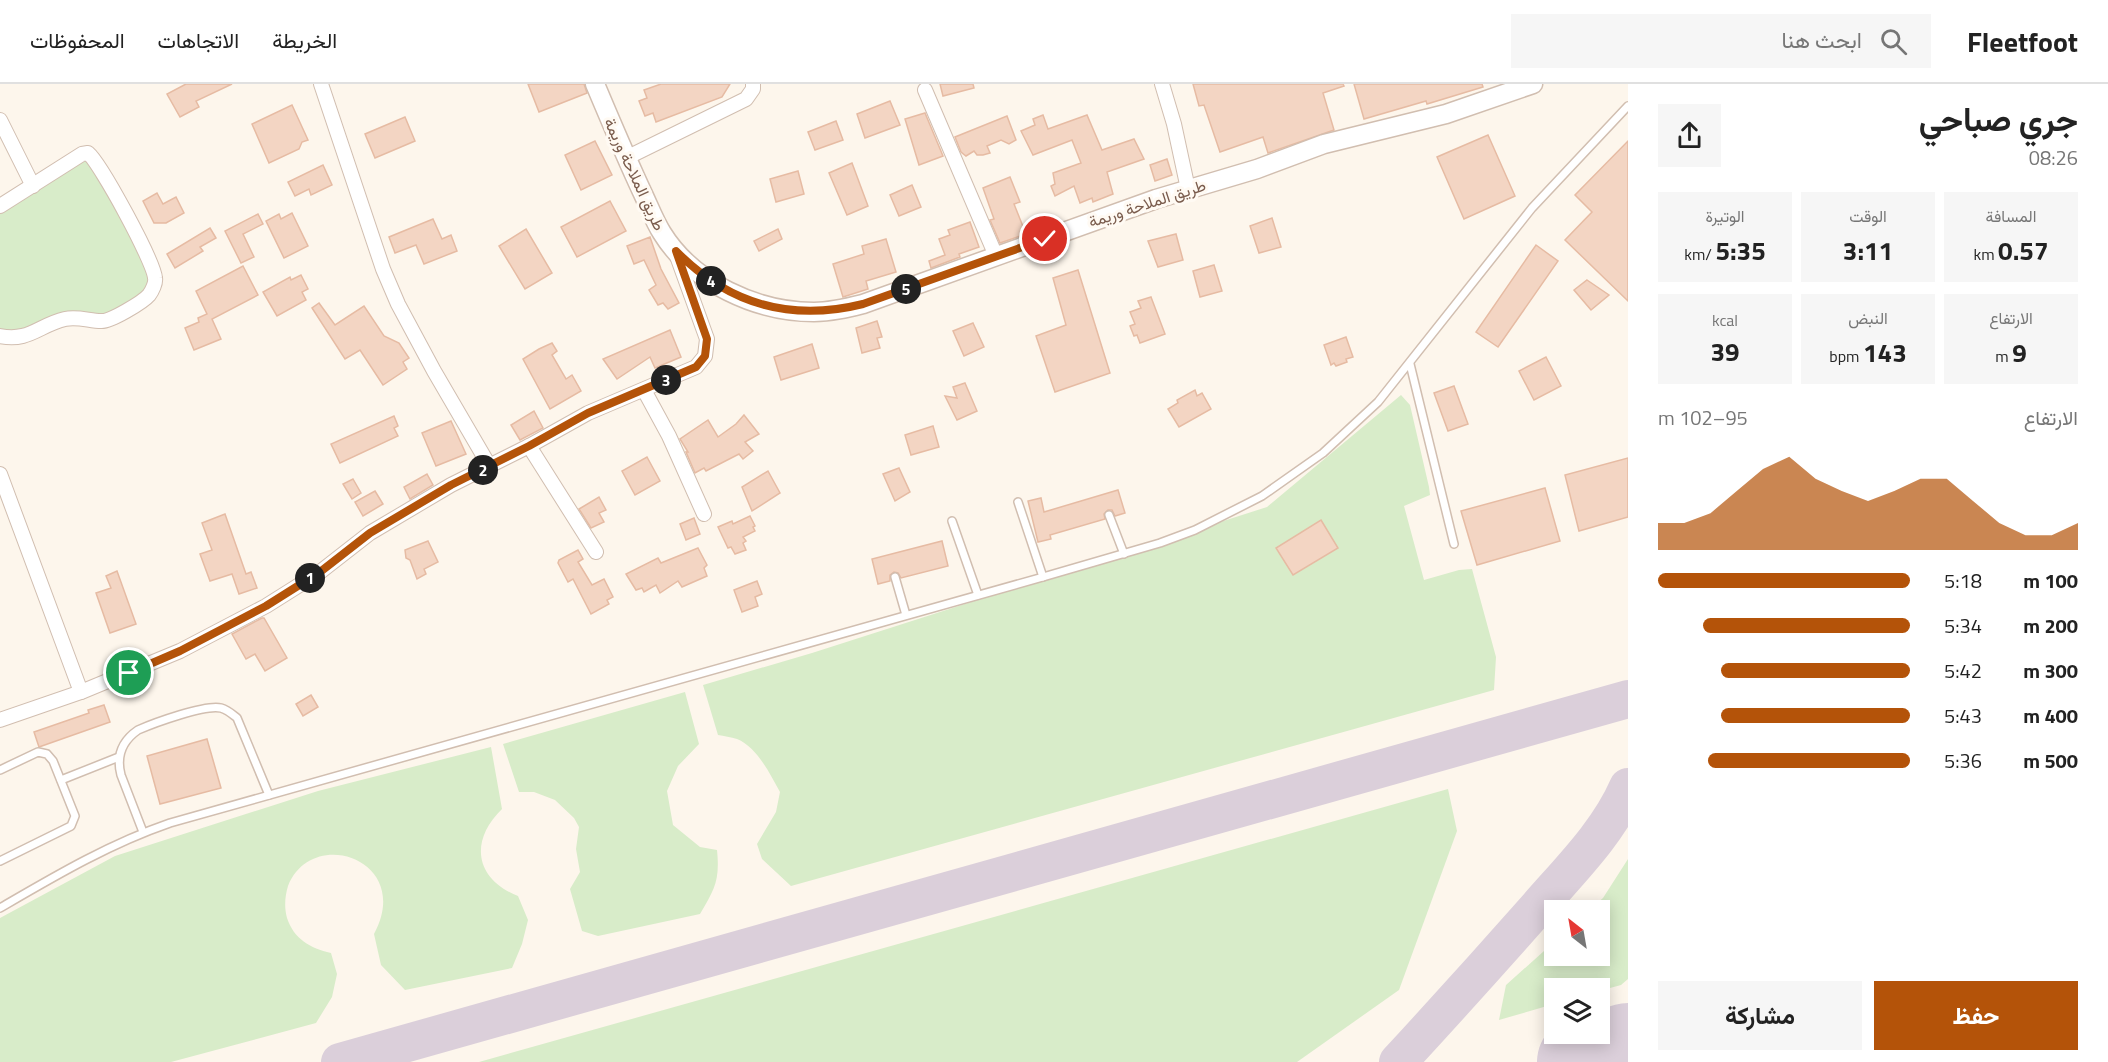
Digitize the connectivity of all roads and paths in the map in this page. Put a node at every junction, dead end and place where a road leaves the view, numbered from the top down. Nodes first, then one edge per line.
1 (321, 84) edge
2 (595, 84) edge
3 (753, 84) edge
4 (1162, 84) edge
5 (1533, 84) edge
6 (926, 90) dead end
7 (1628, 106) edge
8 (0, 120) edge
9 (626, 158) junction
10 (33, 186) junction
11 (1188, 189) junction
12 (0, 206) edge
13 (676, 251) junction
14 (996, 256) junction
15 (0, 336) edge
16 (1410, 364) junction
17 (644, 390) junction
18 (529, 446) junction
19 (490, 466) junction
20 (0, 474) edge
21 (1018, 502) dead end
22 (704, 514) dead end
23 (1109, 515) dead end
24 (952, 521) dead end
25 (1454, 544) dead end
26 (596, 552) dead end
27 (1124, 554) junction
28 (895, 577) dead end
29 (1043, 577) junction
30 (978, 595) junction
31 (906, 615) junction
32 (81, 692) junction
33 (0, 720) edge
34 (119, 757) junction
35 (0, 770) edge
36 (61, 780) junction
37 (269, 795) junction
38 (143, 832) junction
39 (0, 861) edge
40 (0, 908) edge

1 - 19 street
2 - 9 street, طريق الملاحة وريمة
3 - 9 street
4 - 11 street
5 - 11 street, طريق الملاحة وريمة
6 - 14 street
7 - 16 lane
8 - 10 street
9 - 13 street, طريق الملاحة وريمة
10 - 12 street
10 - 15 street
11 - 14 street, طريق الملاحة وريمة
13 - 14 street, طريق الملاحة وريمة
13 - 17 street
16 - 25 lane
16 - 27 lane
17 - 18 street
17 - 22 street
18 - 19 street
18 - 26 street
19 - 32 street
20 - 32 street
21 - 29 lane
23 - 27 lane
24 - 30 lane
27 - 29 lane
28 - 31 lane
29 - 30 lane
30 - 31 lane
31 - 37 lane
32 - 33 street
34 - 36 lane
34 - 37 lane
34 - 38 lane
35 - 36 lane
36 - 39 lane
37 - 38 lane
38 - 40 lane

